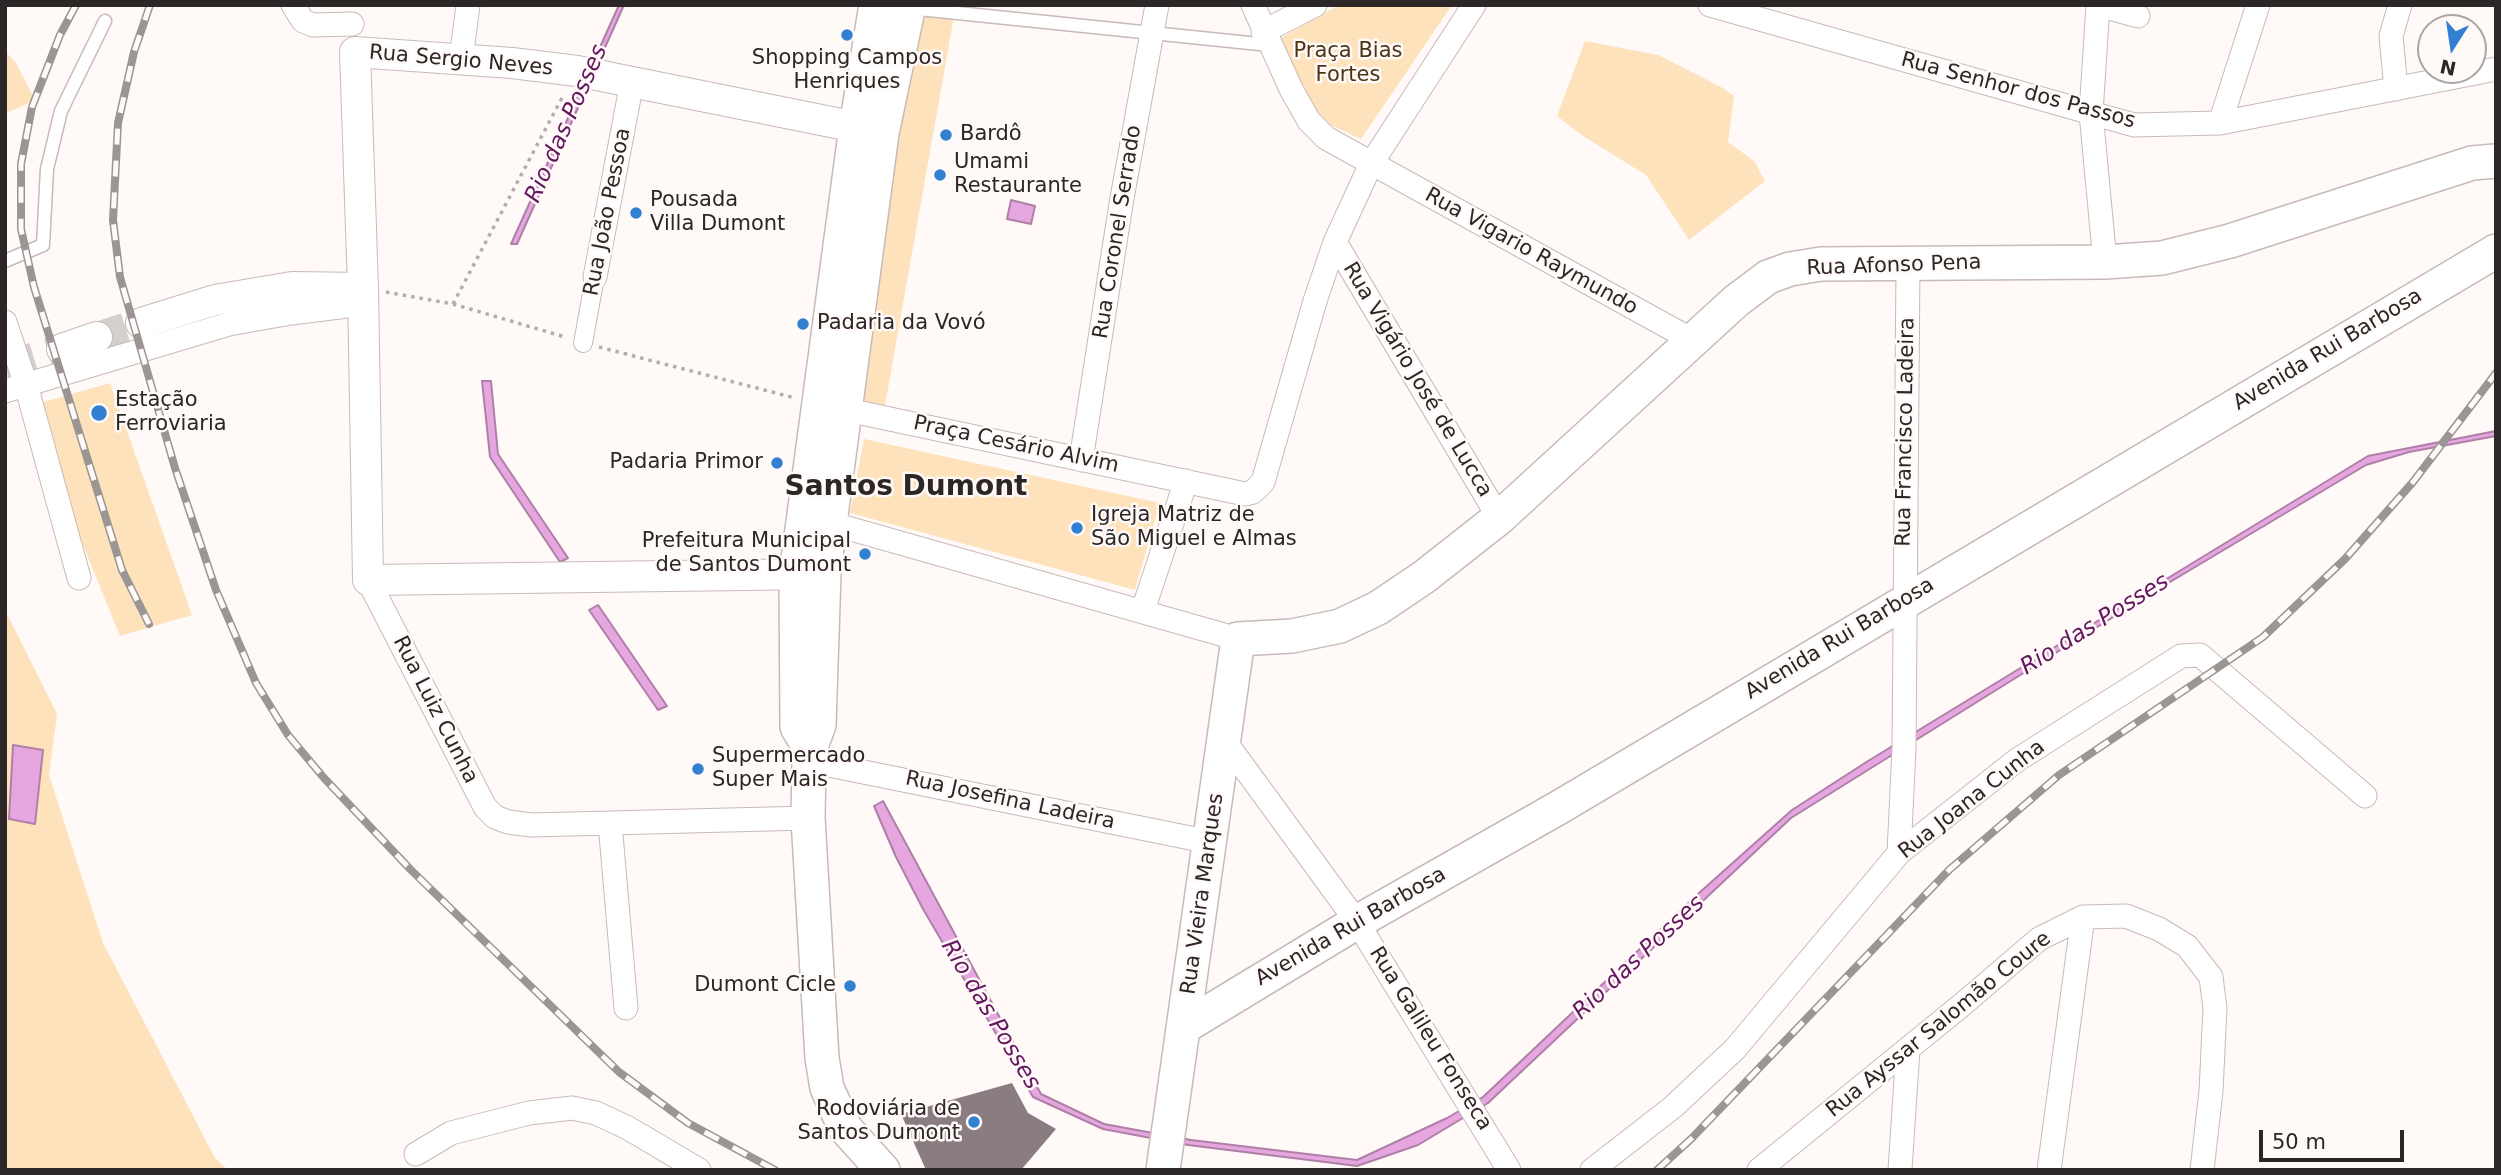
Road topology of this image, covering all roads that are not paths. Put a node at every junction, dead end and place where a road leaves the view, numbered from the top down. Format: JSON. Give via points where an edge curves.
{"nodes":[{"id":1,"x":293,"y":5,"type":"edge"},
{"id":2,"x":468,"y":5,"type":"edge"},
{"id":3,"x":876,"y":5,"type":"edge"},
{"id":4,"x":1157,"y":5,"type":"edge"},
{"id":5,"x":1252,"y":5,"type":"edge"},
{"id":6,"x":1315,"y":5,"type":"edge"},
{"id":7,"x":1474,"y":5,"type":"edge"},
{"id":8,"x":1710,"y":5,"type":"edge"},
{"id":9,"x":2098,"y":5,"type":"edge"},
{"id":10,"x":2258,"y":5,"type":"edge"},
{"id":11,"x":2400,"y":5,"type":"edge"},
{"id":12,"x":909,"y":7,"type":"edge"},
{"id":13,"x":2138,"y":16,"type":"dead end"},
{"id":14,"x":105,"y":21,"type":"dead end"},
{"id":15,"x":353,"y":27,"type":"edge"},
{"id":16,"x":1151,"y":33,"type":"junction"},
{"id":17,"x":1266,"y":39,"type":"junction"},
{"id":18,"x":461,"y":59,"type":"junction"},
{"id":19,"x":2496,"y":69,"type":"edge"},
{"id":20,"x":600,"y":75,"type":"junction"},
{"id":21,"x":2396,"y":89,"type":"junction"},
{"id":22,"x":2091,"y":113,"type":"junction"},
{"id":23,"x":2220,"y":123,"type":"junction"},
{"id":24,"x":856,"y":127,"type":"junction"},
{"id":25,"x":2496,"y":161,"type":"edge"},
{"id":26,"x":1371,"y":164,"type":"junction"},
{"id":27,"x":868,"y":240,"type":"junction"},
{"id":28,"x":1335,"y":242,"type":"junction"},
{"id":29,"x":2496,"y":251,"type":"edge"},
{"id":30,"x":5,"y":261,"type":"edge"},
{"id":31,"x":2105,"y":262,"type":"junction"},
{"id":32,"x":1908,"y":264,"type":"junction"},
{"id":33,"x":596,"y":277,"type":"joint"},
{"id":34,"x":363,"y":296,"type":"junction"},
{"id":35,"x":5,"y":322,"type":"edge"},
{"id":36,"x":97,"y":337,"type":"tunnel mouth"},
{"id":37,"x":141,"y":337,"type":"joint"},
{"id":38,"x":1692,"y":340,"type":"junction"},
{"id":39,"x":583,"y":343,"type":"dead end"},
{"id":40,"x":62,"y":349,"type":"tunnel mouth"},
{"id":41,"x":16,"y":388,"type":"edge"},
{"id":42,"x":831,"y":406,"type":"junction"},
{"id":43,"x":1082,"y":460,"type":"junction"},
{"id":44,"x":1186,"y":481,"type":"junction"},
{"id":45,"x":1499,"y":518,"type":"junction"},
{"id":46,"x":830,"y":523,"type":"junction"},
{"id":47,"x":810,"y":574,"type":"junction"},
{"id":48,"x":79,"y":578,"type":"dead end"},
{"id":49,"x":368,"y":580,"type":"junction"},
{"id":50,"x":1904,"y":601,"type":"junction"},
{"id":51,"x":1143,"y":610,"type":"junction"},
{"id":52,"x":1238,"y":639,"type":"junction"},
{"id":53,"x":1224,"y":740,"type":"junction"},
{"id":54,"x":810,"y":755,"type":"junction"},
{"id":55,"x":2365,"y":796,"type":"dead end"},
{"id":56,"x":808,"y":818,"type":"junction"},
{"id":57,"x":610,"y":823,"type":"junction"},
{"id":58,"x":1210,"y":842,"type":"junction"},
{"id":59,"x":1899,"y":853,"type":"junction"},
{"id":60,"x":2083,"y":917,"type":"junction"},
{"id":61,"x":1357,"y":922,"type":"junction"},
{"id":62,"x":626,"y":1008,"type":"dead end"},
{"id":63,"x":1184,"y":1027,"type":"junction"},
{"id":64,"x":1908,"y":1049,"type":"junction"},
{"id":65,"x":1166,"y":1149,"type":"edge"},
{"id":66,"x":415,"y":1154,"type":"dead end"},
{"id":67,"x":699,"y":1170,"type":"edge"},
{"id":68,"x":883,"y":1170,"type":"edge"},
{"id":69,"x":1510,"y":1170,"type":"edge"},
{"id":70,"x":1592,"y":1170,"type":"edge"},
{"id":71,"x":1759,"y":1170,"type":"edge"},
{"id":72,"x":1900,"y":1170,"type":"edge"},
{"id":73,"x":2049,"y":1170,"type":"edge"},
{"id":74,"x":2202,"y":1170,"type":"edge"}],
"edges":[{"from":1,"to":15,"type":"street","via":[[303,21],[313,26]]},
{"from":2,"to":18,"type":"street"},
{"from":3,"to":24,"type":"main road"},
{"from":4,"to":16,"type":"street","name":"Rua Coronel Serrado"},
{"from":5,"to":17,"type":"street"},
{"from":6,"to":17,"type":"street"},
{"from":7,"to":26,"type":"street"},
{"from":8,"to":22,"type":"street","name":"Rua Senhor dos Passos"},
{"from":9,"to":13,"type":"street"},
{"from":9,"to":22,"type":"street"},
{"from":10,"to":23,"type":"street"},
{"from":11,"to":21,"type":"street","via":[[2391,36]]},
{"from":12,"to":16,"type":"lane"},
{"from":12,"to":27,"type":"main road","via":[[882,133]]},
{"from":14,"to":30,"type":"lane","via":[[61,111],[47,169],[43,245]]},
{"from":15,"to":18,"type":"street","name":"Rua Sergio Neves"},
{"from":15,"to":34,"type":"street","name":"Rua Luiz Cunha"},
{"from":16,"to":17,"type":"lane"},
{"from":16,"to":43,"type":"street","name":"Rua Coronel Serrado"},
{"from":17,"to":26,"type":"street","via":[[1309,121],[1326,138]]},
{"from":18,"to":20,"type":"street","name":"Rua Sergio Neves"},
{"from":19,"to":21,"type":"street","name":"Rua Senhor dos Passos"},
{"from":20,"to":24,"type":"street","name":"Rua Sergio Neves"},
{"from":20,"to":33,"type":"street","name":"Rua João Pessoa"},
{"from":21,"to":23,"type":"street","name":"Rua Senhor dos Passos"},
{"from":22,"to":23,"type":"street","name":"Rua Senhor dos Passos","via":[[2134,125]]},
{"from":22,"to":31,"type":"street"},
{"from":24,"to":27,"type":"main road","via":[[868,154]]},
{"from":24,"to":42,"type":"main road"},
{"from":25,"to":31,"type":"main road","name":"Rua Afonso Pena","via":[[2472,163],[2230,241],[2162,258]]},
{"from":26,"to":28,"type":"street"},
{"from":26,"to":38,"type":"street","name":"Rua Vigario Raymundo"},
{"from":27,"to":42,"type":"main road"},
{"from":28,"to":44,"type":"street","name":"Praça Cesário Alvim","via":[[1263,482],[1245,494]]},
{"from":28,"to":45,"type":"street","name":"Rua Vigário José de Lucca"},
{"from":29,"to":50,"type":"main road","name":"Avenida Rui Barbosa"},
{"from":31,"to":32,"type":"main road","name":"Rua Afonso Pena"},
{"from":32,"to":38,"type":"main road","name":"Rua Afonso Pena","via":[[1821,264],[1768,277]]},
{"from":32,"to":50,"type":"street","name":"Rua Francisco Ladeira"},
{"from":33,"to":39,"type":"street","name":"Rua João Pessoa"},
{"from":34,"to":37,"type":"street","via":[[292,287],[215,300]]},
{"from":34,"to":49,"type":"street","name":"Rua Luiz Cunha"},
{"from":35,"to":41,"type":"street"},
{"from":36,"to":40,"type":"street"},
{"from":37,"to":41,"type":"street"},
{"from":38,"to":45,"type":"main road","name":"Rua Afonso Pena"},
{"from":41,"to":48,"type":"street"},
{"from":42,"to":43,"type":"street","name":"Praça Cesário Alvim"},
{"from":42,"to":46,"type":"main road"},
{"from":42,"to":47,"type":"main road"},
{"from":43,"to":44,"type":"street","name":"Praça Cesário Alvim"},
{"from":44,"to":51,"type":"street"},
{"from":45,"to":52,"type":"main road","name":"Rua Afonso Pena","via":[[1424,577],[1378,608],[1340,626],[1292,636]]},
{"from":46,"to":47,"type":"main road"},
{"from":46,"to":51,"type":"street"},
{"from":47,"to":49,"type":"street"},
{"from":47,"to":54,"type":"main road","via":[[797,727]]},
{"from":49,"to":57,"type":"street","name":"Rua Luiz Cunha","via":[[485,807],[495,817],[531,825]]},
{"from":50,"to":59,"type":"street","name":"Rua Francisco Ladeira"},
{"from":50,"to":61,"type":"main road","name":"Avenida Rui Barbosa"},
{"from":51,"to":52,"type":"street"},
{"from":52,"to":53,"type":"main road","name":"Rua Vieira Marques"},
{"from":53,"to":58,"type":"main road","name":"Rua Vieira Marques"},
{"from":53,"to":61,"type":"street","name":"Rua Galileu Fonseca"},
{"from":54,"to":56,"type":"main road"},
{"from":54,"to":58,"type":"street","name":"Rua Josefina Ladeira"},
{"from":55,"to":59,"type":"street","name":"Rua Joana Cunha","via":[[2218,668],[2191,654],[2170,662],[2017,760]]},
{"from":56,"to":57,"type":"street","name":"Rua Luiz Cunha"},
{"from":56,"to":68,"type":"main road","via":[[827,1088],[845,1128]]},
{"from":57,"to":62,"type":"street"},
{"from":58,"to":63,"type":"main road","name":"Rua Vieira Marques"},
{"from":59,"to":70,"type":"street","name":"Rua Joana Cunha","via":[[1735,1049],[1673,1107]]},
{"from":60,"to":64,"type":"street","name":"Rua Ayssar Salomão Coure","via":[[2039,939]]},
{"from":60,"to":73,"type":"street"},
{"from":60,"to":74,"type":"street","name":"Rua Ayssar Salomão Coure","via":[[2126,916],[2159,929],[2188,946],[2211,977],[2216,1008]]},
{"from":61,"to":63,"type":"main road","name":"Avenida Rui Barbosa"},
{"from":61,"to":69,"type":"street","name":"Rua Galileu Fonseca"},
{"from":63,"to":65,"type":"main road","name":"Rua Vieira Marques"},
{"from":64,"to":71,"type":"street","name":"Rua Ayssar Salomão Coure"},
{"from":64,"to":72,"type":"street"},
{"from":66,"to":67,"type":"street","via":[[451,1132],[572,1108],[628,1128]]}]}
